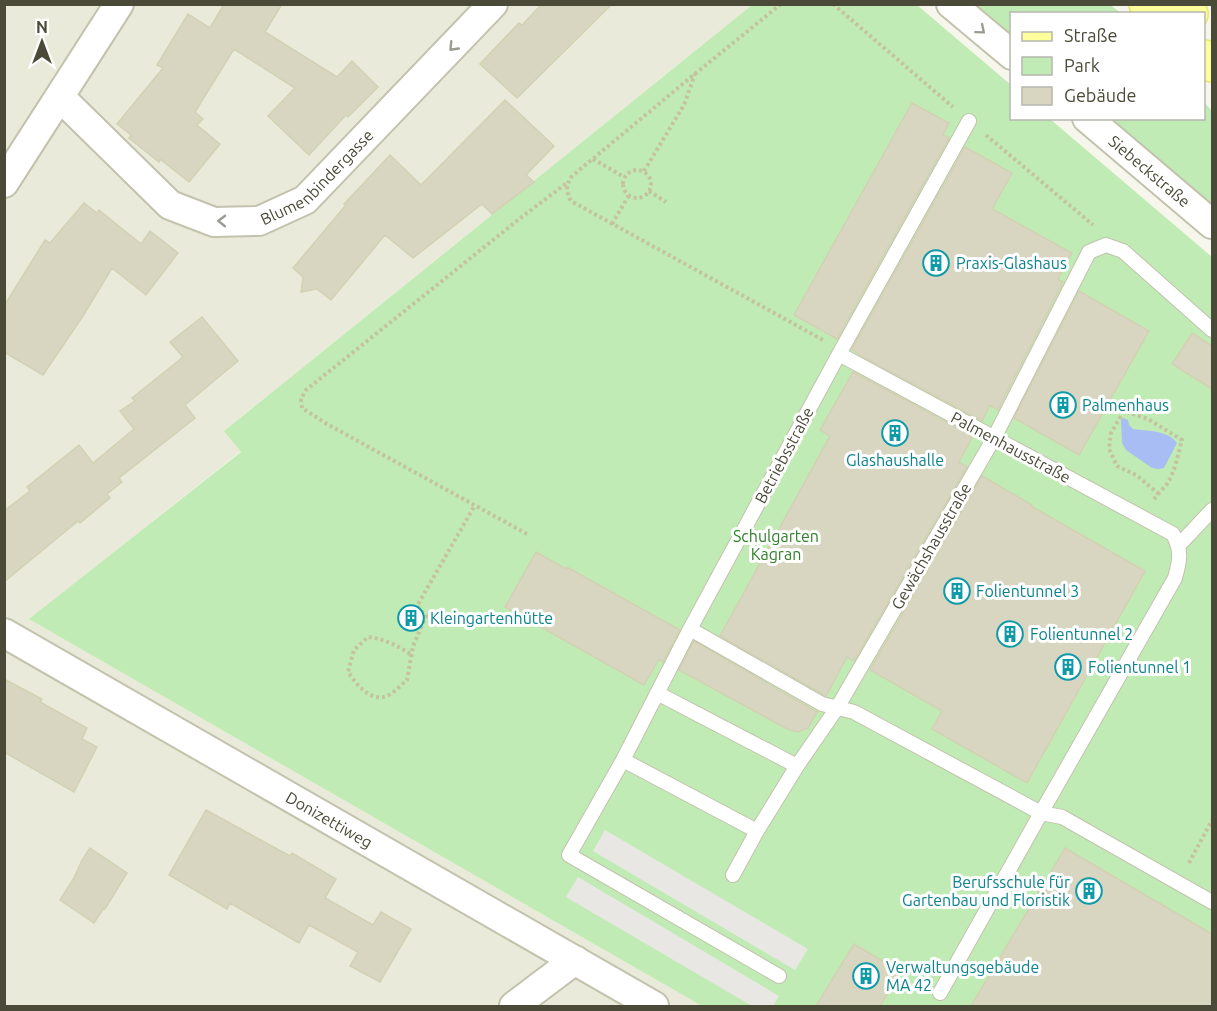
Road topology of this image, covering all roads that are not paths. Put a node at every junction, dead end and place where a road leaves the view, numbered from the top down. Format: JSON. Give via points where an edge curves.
{"nodes":[{"id":1,"x":119,"y":4,"type":"edge"},
{"id":2,"x":493,"y":4,"type":"edge"},
{"id":3,"x":951,"y":4,"type":"edge"},
{"id":4,"x":1010,"y":54,"type":"edge"},
{"id":5,"x":60,"y":97,"type":"junction"},
{"id":6,"x":1089,"y":120,"type":"edge"},
{"id":7,"x":969,"y":121,"type":"dead end"},
{"id":8,"x":4,"y":183,"type":"edge"},
{"id":9,"x":1212,"y":224,"type":"edge"},
{"id":10,"x":1212,"y":330,"type":"edge"},
{"id":11,"x":840,"y":352,"type":"junction"},
{"id":12,"x":994,"y":438,"type":"junction"},
{"id":13,"x":1212,"y":510,"type":"edge"},
{"id":14,"x":1179,"y":544,"type":"junction"},
{"id":15,"x":690,"y":629,"type":"junction"},
{"id":16,"x":4,"y":633,"type":"edge"},
{"id":17,"x":657,"y":693,"type":"junction"},
{"id":18,"x":837,"y":708,"type":"junction"},
{"id":19,"x":623,"y":760,"type":"junction"},
{"id":20,"x":797,"y":766,"type":"junction"},
{"id":21,"x":1041,"y":813,"type":"junction"},
{"id":22,"x":757,"y":831,"type":"junction"},
{"id":23,"x":733,"y":875,"type":"dead end"},
{"id":24,"x":1212,"y":902,"type":"edge"},
{"id":25,"x":575,"y":960,"type":"junction"},
{"id":26,"x":779,"y":976,"type":"dead end"},
{"id":27,"x":940,"y":993,"type":"dead end"},
{"id":28,"x":514,"y":1006,"type":"edge"},
{"id":29,"x":654,"y":1006,"type":"edge"}],
"edges":[{"from":1,"to":5,"type":"street"},
{"from":2,"to":5,"type":"street","name":"Blumenbindergasse","one_way":true,"via":[[305,200],[259,220],[214,222],[170,205]]},
{"from":3,"to":4,"type":"street","one_way":true},
{"from":5,"to":8,"type":"street"},
{"from":6,"to":9,"type":"street","name":"Siebeckstraße"},
{"from":7,"to":11,"type":"lane","name":"Betriebsstraße"},
{"from":10,"to":12,"type":"lane","name":"Gewächshausstraße","via":[[1123,251],[1106,245],[1089,252]]},
{"from":11,"to":12,"type":"lane","name":"Palmenhausstraße"},
{"from":11,"to":15,"type":"lane","name":"Betriebsstraße"},
{"from":12,"to":14,"type":"lane","name":"Palmenhausstraße","via":[[1173,534]]},
{"from":12,"to":18,"type":"lane","name":"Gewächshausstraße"},
{"from":13,"to":14,"type":"lane"},
{"from":14,"to":21,"type":"lane","via":[[1175,578]]},
{"from":15,"to":17,"type":"lane","name":"Betriebsstraße"},
{"from":15,"to":18,"type":"lane","via":[[822,704]]},
{"from":16,"to":25,"type":"street","name":"Donizettiweg"},
{"from":17,"to":19,"type":"lane","name":"Betriebsstraße"},
{"from":17,"to":20,"type":"lane"},
{"from":18,"to":20,"type":"lane","name":"Gewächshausstraße"},
{"from":18,"to":21,"type":"lane","via":[[854,712]]},
{"from":19,"to":22,"type":"lane"},
{"from":19,"to":26,"type":"lane","name":"Betriebsstraße","via":[[569,855]]},
{"from":20,"to":22,"type":"lane","name":"Gewächshausstraße"},
{"from":21,"to":24,"type":"lane","via":[[1062,817]]},
{"from":21,"to":27,"type":"lane"},
{"from":22,"to":23,"type":"lane","name":"Gewächshausstraße"},
{"from":25,"to":28,"type":"street"},
{"from":25,"to":29,"type":"street","name":"Donizettiweg"}]}
